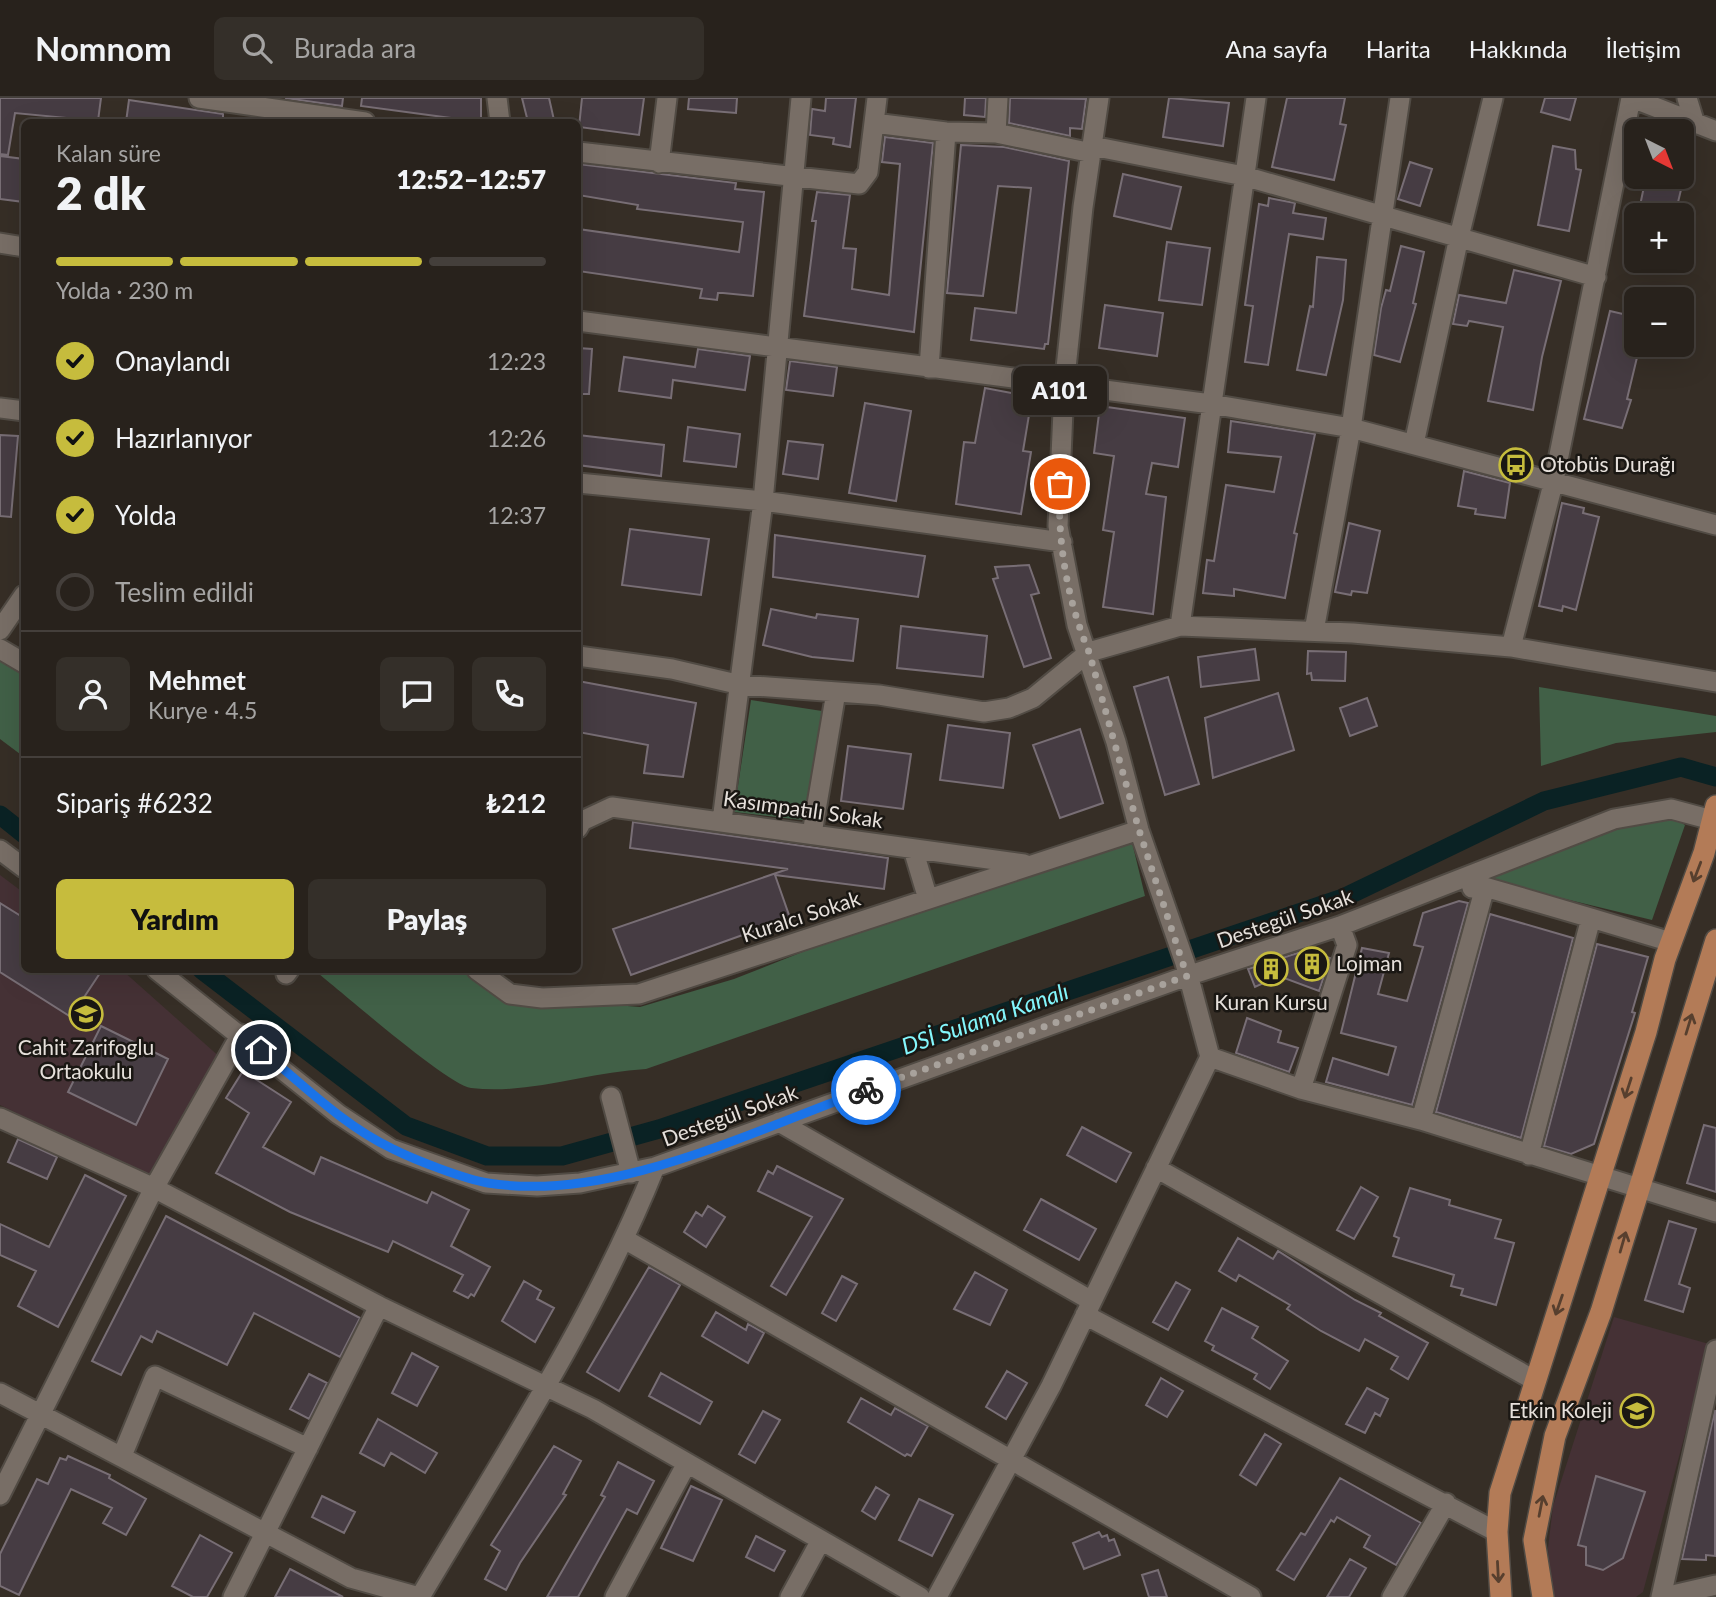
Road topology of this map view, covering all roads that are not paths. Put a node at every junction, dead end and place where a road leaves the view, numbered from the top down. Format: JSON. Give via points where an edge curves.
{"nodes":[{"id":1,"x":199,"y":98,"type":"edge"},
{"id":2,"x":497,"y":98,"type":"edge"},
{"id":3,"x":667,"y":98,"type":"edge"},
{"id":4,"x":800,"y":98,"type":"edge"},
{"id":5,"x":877,"y":98,"type":"edge"},
{"id":6,"x":998,"y":98,"type":"edge"},
{"id":7,"x":1099,"y":98,"type":"edge"},
{"id":8,"x":1256,"y":98,"type":"edge"},
{"id":9,"x":1400,"y":98,"type":"edge"},
{"id":10,"x":1493,"y":98,"type":"edge"},
{"id":11,"x":1632,"y":98,"type":"edge"},
{"id":12,"x":1687,"y":98,"type":"edge"},
{"id":13,"x":344,"y":119,"type":"edge"},
{"id":14,"x":500,"y":119,"type":"edge"},
{"id":15,"x":874,"y":123,"type":"junction"},
{"id":16,"x":1695,"y":124,"type":"junction"},
{"id":17,"x":1716,"y":131,"type":"edge"},
{"id":18,"x":946,"y":132,"type":"junction"},
{"id":19,"x":996,"y":133,"type":"junction"},
{"id":20,"x":1092,"y":150,"type":"junction"},
{"id":21,"x":581,"y":152,"type":"edge"},
{"id":22,"x":659,"y":163,"type":"junction"},
{"id":23,"x":1244,"y":176,"type":"junction"},
{"id":24,"x":792,"y":178,"type":"junction"},
{"id":25,"x":1384,"y":216,"type":"junction"},
{"id":26,"x":1459,"y":237,"type":"junction"},
{"id":27,"x":0,"y":243,"type":"edge"},
{"id":28,"x":21,"y":246,"type":"edge"},
{"id":29,"x":1596,"y":276,"type":"junction"},
{"id":30,"x":581,"y":321,"type":"edge"},
{"id":31,"x":778,"y":347,"type":"junction"},
{"id":32,"x":929,"y":368,"type":"junction"},
{"id":33,"x":1064,"y":387,"type":"junction"},
{"id":34,"x":1212,"y":404,"type":"junction"},
{"id":35,"x":0,"y":408,"type":"edge"},
{"id":36,"x":21,"y":411,"type":"edge"},
{"id":37,"x":1351,"y":428,"type":"junction"},
{"id":38,"x":1414,"y":444,"type":"junction"},
{"id":39,"x":1554,"y":480,"type":"junction"},
{"id":40,"x":581,"y":483,"type":"edge"},
{"id":41,"x":762,"y":501,"type":"junction"},
{"id":42,"x":1716,"y":525,"type":"edge"},
{"id":43,"x":1062,"y":542,"type":"junction"},
{"id":44,"x":21,"y":599,"type":"edge"},
{"id":45,"x":1180,"y":626,"type":"junction"},
{"id":46,"x":0,"y":630,"type":"edge"},
{"id":47,"x":1314,"y":631,"type":"junction"},
{"id":48,"x":1511,"y":647,"type":"junction"},
{"id":49,"x":0,"y":649,"type":"edge"},
{"id":50,"x":1089,"y":652,"type":"junction"},
{"id":51,"x":581,"y":656,"type":"edge"},
{"id":52,"x":21,"y":661,"type":"edge"},
{"id":53,"x":1716,"y":682,"type":"edge"},
{"id":54,"x":741,"y":685,"type":"junction"},
{"id":55,"x":836,"y":692,"type":"junction"},
{"id":56,"x":1714,"y":813,"type":"edge"},
{"id":57,"x":722,"y":821,"type":"junction"},
{"id":58,"x":581,"y":823,"type":"edge"},
{"id":59,"x":1139,"y":830,"type":"junction"},
{"id":60,"x":812,"y":835,"type":"junction"},
{"id":61,"x":914,"y":849,"type":"junction"},
{"id":62,"x":0,"y":850,"type":"edge"},
{"id":63,"x":1028,"y":865,"type":"junction"},
{"id":64,"x":21,"y":866,"type":"edge"},
{"id":65,"x":1485,"y":887,"type":"junction"},
{"id":66,"x":1430,"y":891,"type":"junction"},
{"id":67,"x":928,"y":899,"type":"junction"},
{"id":68,"x":1591,"y":918,"type":"junction"},
{"id":69,"x":1340,"y":926,"type":"junction"},
{"id":70,"x":1671,"y":942,"type":"junction"},
{"id":71,"x":1714,"y":950,"type":"edge"},
{"id":72,"x":1186,"y":969,"type":"junction"},
{"id":73,"x":161,"y":973,"type":"edge"},
{"id":74,"x":483,"y":973,"type":"edge"},
{"id":75,"x":241,"y":1034,"type":"junction"},
{"id":76,"x":1210,"y":1057,"type":"junction"},
{"id":77,"x":1301,"y":1089,"type":"junction"},
{"id":78,"x":611,"y":1097,"type":"dead end"},
{"id":79,"x":0,"y":1118,"type":"edge"},
{"id":80,"x":1421,"y":1121,"type":"junction"},
{"id":81,"x":779,"y":1122,"type":"junction"},
{"id":82,"x":1529,"y":1155,"type":"junction"},
{"id":83,"x":655,"y":1167,"type":"junction"},
{"id":84,"x":1156,"y":1168,"type":"junction"},
{"id":85,"x":631,"y":1172,"type":"junction"},
{"id":86,"x":1599,"y":1176,"type":"junction"},
{"id":87,"x":154,"y":1188,"type":"junction"},
{"id":88,"x":1638,"y":1188,"type":"junction"},
{"id":89,"x":1716,"y":1212,"type":"edge"},
{"id":90,"x":626,"y":1240,"type":"junction"},
{"id":91,"x":379,"y":1306,"type":"junction"},
{"id":92,"x":1088,"y":1308,"type":"junction"},
{"id":93,"x":1716,"y":1350,"type":"edge"},
{"id":94,"x":1534,"y":1380,"type":"junction"},
{"id":95,"x":545,"y":1386,"type":"junction"},
{"id":96,"x":0,"y":1393,"type":"edge"},
{"id":97,"x":40,"y":1414,"type":"junction"},
{"id":98,"x":307,"y":1448,"type":"junction"},
{"id":99,"x":122,"y":1456,"type":"junction"},
{"id":100,"x":1012,"y":1458,"type":"junction"},
{"id":101,"x":687,"y":1464,"type":"junction"},
{"id":102,"x":0,"y":1495,"type":"edge"},
{"id":103,"x":1446,"y":1503,"type":"junction"},
{"id":104,"x":266,"y":1532,"type":"junction"},
{"id":105,"x":1497,"y":1532,"type":"junction"},
{"id":106,"x":821,"y":1540,"type":"junction"},
{"id":107,"x":1716,"y":1586,"type":"edge"},
{"id":108,"x":1242,"y":1595,"type":"edge"},
{"id":109,"x":233,"y":1597,"type":"edge"},
{"id":110,"x":419,"y":1597,"type":"edge"},
{"id":111,"x":615,"y":1597,"type":"edge"},
{"id":112,"x":790,"y":1597,"type":"edge"},
{"id":113,"x":920,"y":1597,"type":"edge"},
{"id":114,"x":937,"y":1597,"type":"edge"},
{"id":115,"x":1392,"y":1597,"type":"edge"},
{"id":116,"x":1501,"y":1597,"type":"edge"},
{"id":117,"x":1543,"y":1597,"type":"edge"},
{"id":118,"x":1663,"y":1597,"type":"edge"}],
"edges":[{"from":1,"to":13,"type":"street"},
{"from":2,"to":14,"type":"street"},
{"from":3,"to":22,"type":"street"},
{"from":4,"to":24,"type":"street"},
{"from":5,"to":15,"type":"street"},
{"from":6,"to":19,"type":"street"},
{"from":7,"to":20,"type":"street"},
{"from":8,"to":23,"type":"street"},
{"from":9,"to":25,"type":"street"},
{"from":10,"to":26,"type":"street"},
{"from":11,"to":16,"type":"street"},
{"from":11,"to":29,"type":"street"},
{"from":12,"to":16,"type":"street"},
{"from":15,"to":18,"type":"street"},
{"from":15,"to":24,"type":"street","via":[[868,172],[859,184]]},
{"from":16,"to":17,"type":"street"},
{"from":18,"to":19,"type":"street"},
{"from":18,"to":32,"type":"street"},
{"from":19,"to":20,"type":"street"},
{"from":20,"to":23,"type":"street"},
{"from":20,"to":33,"type":"street"},
{"from":21,"to":22,"type":"street"},
{"from":22,"to":24,"type":"street"},
{"from":23,"to":25,"type":"street"},
{"from":23,"to":34,"type":"street"},
{"from":24,"to":31,"type":"street"},
{"from":25,"to":26,"type":"street"},
{"from":25,"to":37,"type":"street"},
{"from":26,"to":29,"type":"street"},
{"from":26,"to":38,"type":"street"},
{"from":27,"to":28,"type":"street"},
{"from":29,"to":39,"type":"street"},
{"from":30,"to":31,"type":"street"},
{"from":31,"to":32,"type":"street"},
{"from":31,"to":41,"type":"street"},
{"from":32,"to":33,"type":"street"},
{"from":33,"to":34,"type":"street"},
{"from":33,"to":43,"type":"street","via":[[1058,526]]},
{"from":34,"to":37,"type":"street"},
{"from":34,"to":45,"type":"street"},
{"from":35,"to":36,"type":"street"},
{"from":37,"to":38,"type":"street"},
{"from":37,"to":47,"type":"street"},
{"from":38,"to":39,"type":"street"},
{"from":39,"to":42,"type":"street"},
{"from":39,"to":48,"type":"street"},
{"from":40,"to":41,"type":"street"},
{"from":41,"to":43,"type":"street"},
{"from":41,"to":54,"type":"street"},
{"from":43,"to":50,"type":"street","via":[[1077,625]]},
{"from":44,"to":46,"type":"street"},
{"from":45,"to":47,"type":"street"},
{"from":45,"to":50,"type":"street"},
{"from":47,"to":48,"type":"street"},
{"from":48,"to":53,"type":"street"},
{"from":49,"to":52,"type":"street"},
{"from":50,"to":55,"type":"street","via":[[1033,698],[984,712]]},
{"from":50,"to":59,"type":"street"},
{"from":51,"to":54,"type":"street","via":[[673,669]]},
{"from":54,"to":55,"type":"street"},
{"from":54,"to":57,"type":"street"},
{"from":55,"to":60,"type":"street"},
{"from":56,"to":66,"type":"street","name":"Destegül Sokak","via":[[1671,809],[1614,819]]},
{"from":56,"to":70,"type":"main road","one_way":true},
{"from":57,"to":58,"type":"street","name":"Kasımpatılı Sokak","via":[[611,807]]},
{"from":57,"to":60,"type":"street","name":"Kasımpatılı Sokak"},
{"from":59,"to":63,"type":"street","name":"Kuralcı Sokak"},
{"from":59,"to":72,"type":"street"},
{"from":60,"to":61,"type":"street","name":"Kasımpatılı Sokak"},
{"from":61,"to":63,"type":"street","name":"Kasımpatılı Sokak"},
{"from":61,"to":67,"type":"street"},
{"from":62,"to":64,"type":"street"},
{"from":63,"to":67,"type":"street","name":"Kuralcı Sokak"},
{"from":65,"to":66,"type":"street"},
{"from":65,"to":68,"type":"street"},
{"from":65,"to":80,"type":"street"},
{"from":66,"to":69,"type":"street","name":"Destegül Sokak"},
{"from":67,"to":74,"type":"street","name":"Kuralcı Sokak","via":[[639,994],[542,998],[510,994]]},
{"from":68,"to":70,"type":"street"},
{"from":68,"to":82,"type":"street"},
{"from":69,"to":72,"type":"street","name":"Destegül Sokak"},
{"from":69,"to":77,"type":"street","via":[[1347,945]]},
{"from":70,"to":86,"type":"main road","one_way":true},
{"from":88,"to":71,"type":"main road","one_way":true},
{"from":72,"to":76,"type":"street"},
{"from":72,"to":81,"type":"street","name":"Destegül Sokak"},
{"from":73,"to":75,"type":"street","name":"Destegül Sokak"},
{"from":75,"to":85,"type":"street","name":"Destegül Sokak","via":[[338,1114],[391,1149],[474,1179],[537,1186],[580,1184]]},
{"from":75,"to":87,"type":"street"},
{"from":76,"to":77,"type":"street"},
{"from":76,"to":84,"type":"street"},
{"from":77,"to":80,"type":"street"},
{"from":78,"to":85,"type":"street"},
{"from":79,"to":87,"type":"street"},
{"from":80,"to":82,"type":"street"},
{"from":81,"to":83,"type":"street","name":"Destegül Sokak"},
{"from":81,"to":92,"type":"street"},
{"from":82,"to":86,"type":"street"},
{"from":83,"to":85,"type":"street","name":"Destegül Sokak"},
{"from":83,"to":90,"type":"street"},
{"from":84,"to":92,"type":"street"},
{"from":84,"to":94,"type":"street"},
{"from":86,"to":88,"type":"street"},
{"from":86,"to":94,"type":"main road","one_way":true},
{"from":87,"to":91,"type":"street"},
{"from":87,"to":97,"type":"street"},
{"from":88,"to":89,"type":"street"},
{"from":117,"to":88,"type":"main road","one_way":true,"via":[[1534,1540],[1555,1436],[1601,1312]]},
{"from":90,"to":95,"type":"street"},
{"from":90,"to":100,"type":"street"},
{"from":91,"to":95,"type":"street"},
{"from":91,"to":98,"type":"street"},
{"from":92,"to":100,"type":"street"},
{"from":92,"to":103,"type":"street"},
{"from":93,"to":118,"type":"street"},
{"from":94,"to":105,"type":"main road","via":[[1500,1493]]},
{"from":95,"to":101,"type":"street"},
{"from":95,"to":110,"type":"street"},
{"from":96,"to":97,"type":"street"},
{"from":97,"to":99,"type":"street"},
{"from":97,"to":102,"type":"street"},
{"from":98,"to":99,"type":"street","via":[[155,1376]]},
{"from":98,"to":104,"type":"street"},
{"from":99,"to":104,"type":"street"},
{"from":100,"to":108,"type":"street"},
{"from":100,"to":114,"type":"street"},
{"from":101,"to":106,"type":"street"},
{"from":101,"to":111,"type":"street"},
{"from":103,"to":105,"type":"street"},
{"from":103,"to":115,"type":"street"},
{"from":104,"to":109,"type":"street"},
{"from":104,"to":110,"type":"street","via":[[351,1578]]},
{"from":105,"to":116,"type":"main road","one_way":true},
{"from":106,"to":112,"type":"street"},
{"from":106,"to":113,"type":"street"},
{"from":107,"to":118,"type":"street"}]}
